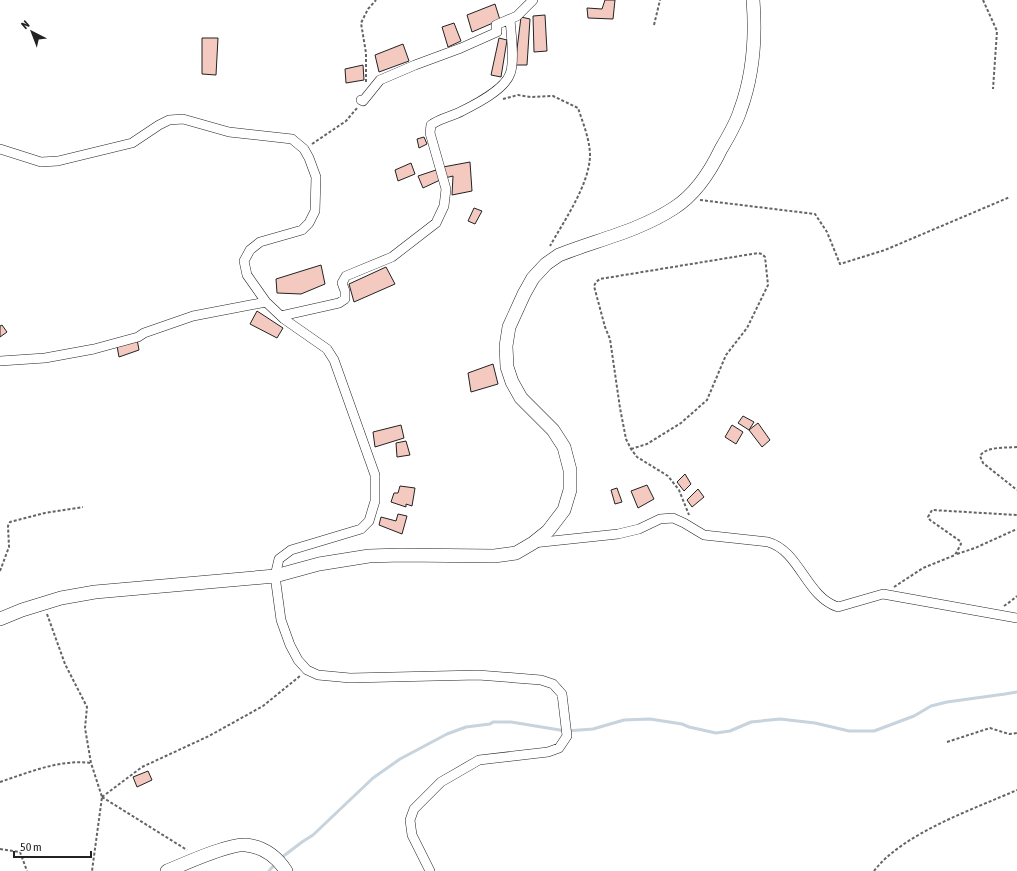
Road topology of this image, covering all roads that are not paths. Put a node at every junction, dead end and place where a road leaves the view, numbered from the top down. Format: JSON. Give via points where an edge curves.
{"nodes":[{"id":1,"x":533,"y":0,"type":"edge"},
{"id":2,"x":753,"y":0,"type":"edge"},
{"id":3,"x":510,"y":19,"type":"junction"},
{"id":4,"x":361,"y":100,"type":"road end"},
{"id":5,"x":0,"y":149,"type":"edge"},
{"id":6,"x":266,"y":302,"type":"junction"},
{"id":7,"x":281,"y":316,"type":"junction"},
{"id":8,"x":0,"y":361,"type":"edge"},
{"id":9,"x":533,"y":543,"type":"junction"},
{"id":10,"x":275,"y":576,"type":"junction"},
{"id":11,"x":1017,"y":618,"type":"edge"},
{"id":12,"x":0,"y":619,"type":"edge"},
{"id":13,"x":279,"y":863,"type":"edge"},
{"id":14,"x":167,"y":871,"type":"edge"},
{"id":15,"x":430,"y":871,"type":"edge"}],
"edges":[{"from":1,"to":3,"type":"street","via":[[517,16]]},
{"from":2,"to":9,"type":"street","via":[[752,54],[749,79],[740,112],[712,168],[699,186],[675,207],[650,222],[559,255],[546,264],[533,278],[512,320],[506,346],[507,367],[512,382],[521,398],[552,430],[564,447],[570,470],[570,490],[564,510],[548,531]]},
{"from":3,"to":4,"type":"street","via":[[496,26],[497,32],[380,80]]},
{"from":3,"to":7,"type":"street","via":[[510,74],[502,87],[460,112],[439,119],[431,125],[430,133],[446,189],[444,206],[436,223],[392,257],[346,276],[342,283],[345,299],[339,303]]},
{"from":5,"to":6,"type":"street","via":[[41,162],[58,161],[132,143],[158,125],[169,120],[183,119],[229,132],[292,139],[304,149],[316,177],[315,211],[302,230],[260,242],[250,250],[244,261],[247,275]]},
{"from":6,"to":7,"type":"street"},
{"from":6,"to":8,"type":"street","via":[[193,316],[94,349],[46,358]]},
{"from":7,"to":10,"type":"street","via":[[327,349],[334,360],[375,475],[375,501],[369,521],[361,529],[292,550],[279,559]]},
{"from":9,"to":10,"type":"street","via":[[516,552],[494,556],[402,555],[346,558]]},
{"from":9,"to":11,"type":"street","via":[[618,534],[639,529],[660,519],[673,518],[704,535],[777,544],[788,554],[821,597],[831,605],[838,607],[883,594]]},
{"from":10,"to":12,"type":"street","via":[[95,592],[43,603]]},
{"from":10,"to":15,"type":"street","via":[[281,620],[290,645],[307,670],[318,675],[350,678],[478,675],[541,680],[553,684],[562,694],[567,736],[559,748],[548,752],[479,760],[441,782],[414,809],[410,820],[412,835]]},
{"from":13,"to":14,"type":"street","via":[[265,850],[245,845],[228,848]]}]}
